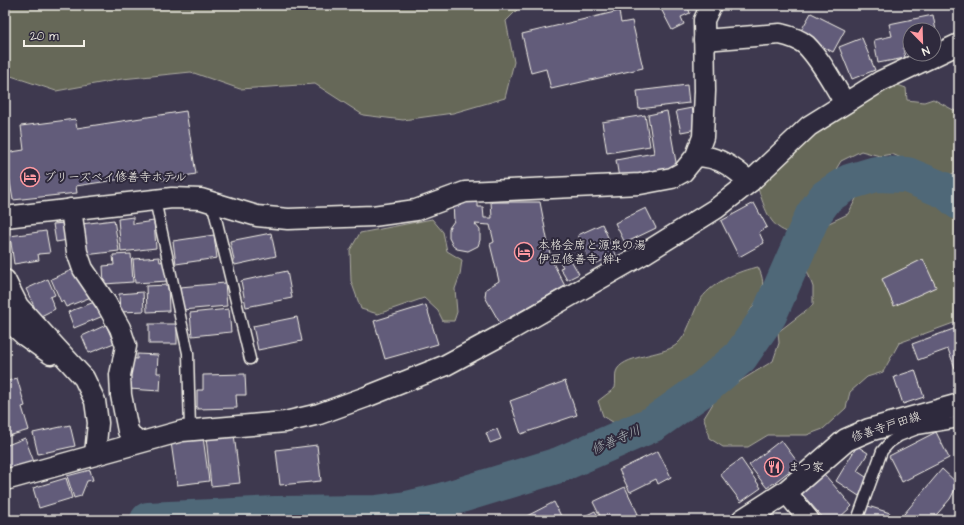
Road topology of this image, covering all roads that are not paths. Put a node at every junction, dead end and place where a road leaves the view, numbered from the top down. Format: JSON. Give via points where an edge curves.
{"nodes":[{"id":1,"x":711,"y":5,"type":"edge"},
{"id":2,"x":704,"y":40,"type":"junction"},
{"id":3,"x":959,"y":44,"type":"edge"},
{"id":4,"x":845,"y":103,"type":"junction"},
{"id":5,"x":696,"y":156,"type":"junction"},
{"id":6,"x":750,"y":182,"type":"junction"},
{"id":7,"x":155,"y":200,"type":"junction"},
{"id":8,"x":212,"y":202,"type":"junction"},
{"id":9,"x":71,"y":209,"type":"junction"},
{"id":10,"x":5,"y":217,"type":"edge"},
{"id":11,"x":5,"y":280,"type":"edge"},
{"id":12,"x":5,"y":318,"type":"edge"},
{"id":13,"x":250,"y":359,"type":"dead end"},
{"id":14,"x":79,"y":373,"type":"junction"},
{"id":15,"x":959,"y":405,"type":"edge"},
{"id":16,"x":959,"y":422,"type":"edge"},
{"id":17,"x":190,"y":430,"type":"junction"},
{"id":18,"x":137,"y":443,"type":"junction"},
{"id":19,"x":95,"y":454,"type":"junction"},
{"id":20,"x":5,"y":480,"type":"edge"},
{"id":21,"x":786,"y":492,"type":"junction"},
{"id":22,"x":743,"y":520,"type":"edge"},
{"id":23,"x":809,"y":520,"type":"edge"},
{"id":24,"x":857,"y":520,"type":"edge"}],
"edges":[{"from":1,"to":2,"type":"street","via":[[704,20]]},
{"from":2,"to":4,"type":"street","via":[[780,34],[792,37],[805,44],[815,56]]},
{"from":2,"to":5,"type":"street","via":[[703,137]]},
{"from":3,"to":4,"type":"street","via":[[881,81]]},
{"from":4,"to":6,"type":"street","via":[[809,126]]},
{"from":5,"to":6,"type":"street","via":[[707,156],[730,165]]},
{"from":5,"to":8,"type":"street","via":[[683,172],[672,178],[640,184],[465,192],[416,210],[373,216],[288,219],[257,216]]},
{"from":6,"to":17,"type":"street","via":[[717,208],[645,253],[444,366],[319,414],[285,422]]},
{"from":7,"to":8,"type":"street","via":[[201,199]]},
{"from":7,"to":9,"type":"street"},
{"from":7,"to":17,"type":"lane","via":[[188,352]]},
{"from":8,"to":13,"type":"lane"},
{"from":9,"to":10,"type":"street"},
{"from":9,"to":18,"type":"street","via":[[77,252],[83,269],[120,328],[126,346],[120,375],[121,395],[128,431]]},
{"from":11,"to":14,"type":"street","via":[[18,306]]},
{"from":12,"to":14,"type":"street","via":[[24,335]]},
{"from":14,"to":19,"type":"street","via":[[95,401],[98,423]]},
{"from":15,"to":21,"type":"main road","name":"修善寺戸田線","via":[[869,430],[846,440]]},
{"from":16,"to":24,"type":"lane","via":[[917,429],[890,442],[882,451]]},
{"from":17,"to":18,"type":"street"},
{"from":18,"to":19,"type":"street"},
{"from":19,"to":20,"type":"street"},
{"from":21,"to":22,"type":"main road","name":"修善寺戸田線"},
{"from":21,"to":23,"type":"street"}]}
